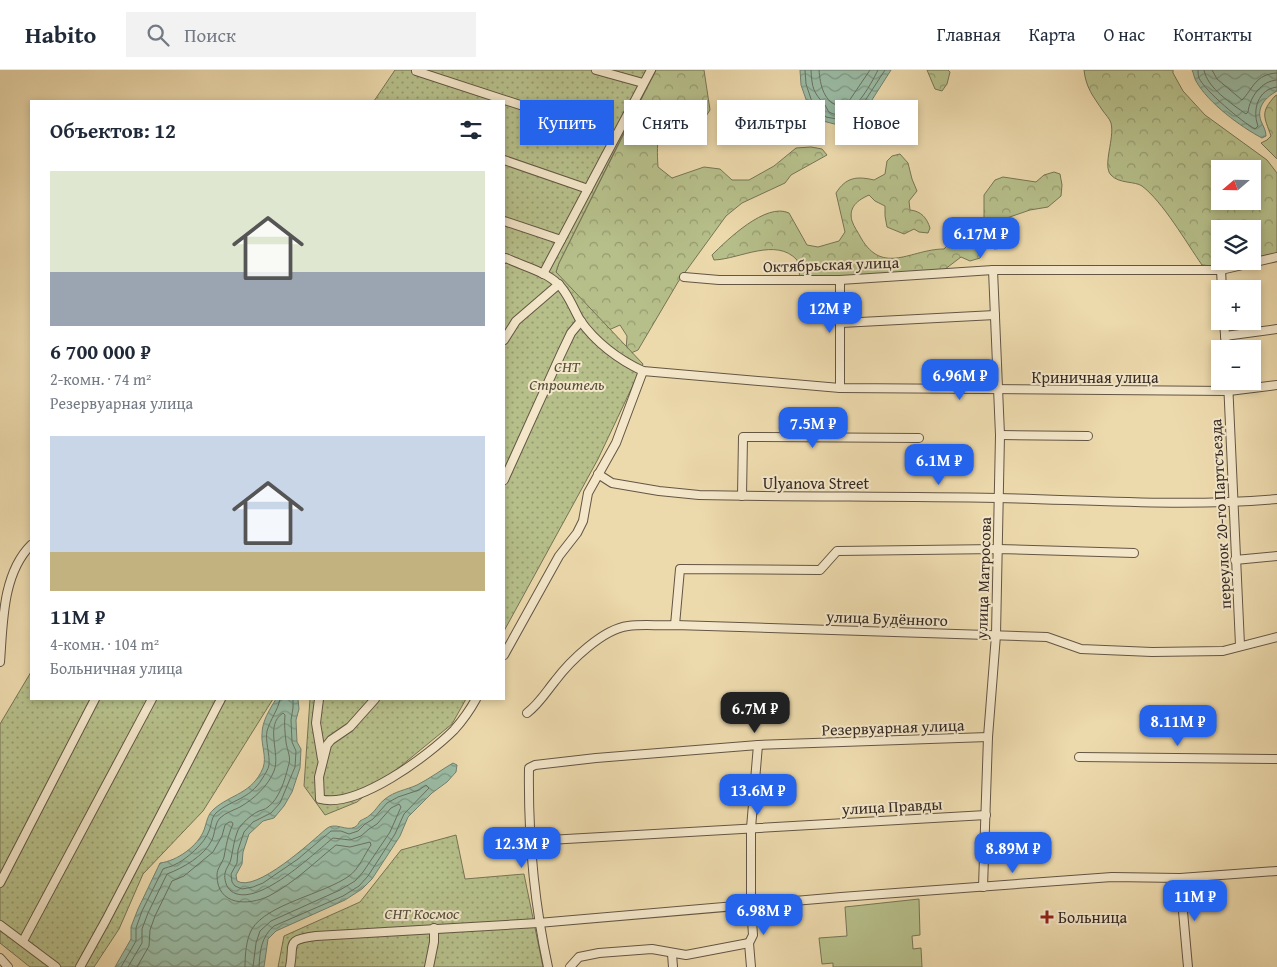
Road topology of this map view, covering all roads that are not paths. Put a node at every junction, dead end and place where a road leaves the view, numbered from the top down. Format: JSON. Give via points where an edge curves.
{"nodes":[{"id":1,"x":596,"y":70,"type":"edge"},
{"id":2,"x":651,"y":70,"type":"edge"},
{"id":3,"x":416,"y":71,"type":"edge"},
{"id":4,"x":643,"y":82,"type":"junction"},
{"id":5,"x":505,"y":100,"type":"edge"},
{"id":6,"x":505,"y":100,"type":"edge"},
{"id":7,"x":615,"y":136,"type":"junction"},
{"id":8,"x":505,"y":160,"type":"edge"},
{"id":9,"x":588,"y":189,"type":"junction"},
{"id":10,"x":505,"y":221,"type":"edge"},
{"id":11,"x":561,"y":240,"type":"junction"},
{"id":12,"x":1277,"y":257,"type":"edge"},
{"id":13,"x":505,"y":259,"type":"edge"},
{"id":14,"x":1261,"y":261,"type":"edge"},
{"id":15,"x":993,"y":270,"type":"junction"},
{"id":16,"x":1211,"y":270,"type":"edge"},
{"id":17,"x":1221,"y":270,"type":"edge"},
{"id":18,"x":543,"y":274,"type":"junction"},
{"id":19,"x":684,"y":277,"type":"dead end"},
{"id":20,"x":840,"y":280,"type":"junction"},
{"id":21,"x":1222,"y":280,"type":"edge"},
{"id":22,"x":559,"y":284,"type":"junction"},
{"id":23,"x":994,"y":315,"type":"junction"},
{"id":24,"x":581,"y":321,"type":"junction"},
{"id":25,"x":841,"y":323,"type":"junction"},
{"id":26,"x":1277,"y":329,"type":"edge"},
{"id":27,"x":1225,"y":330,"type":"edge"},
{"id":28,"x":1225,"y":336,"type":"junction"},
{"id":29,"x":505,"y":338,"type":"edge"},
{"id":30,"x":1225,"y":340,"type":"edge"},
{"id":31,"x":643,"y":371,"type":"junction"},
{"id":32,"x":1277,"y":385,"type":"edge"},
{"id":33,"x":840,"y":388,"type":"junction"},
{"id":34,"x":998,"y":390,"type":"junction"},
{"id":35,"x":1229,"y":391,"type":"junction"},
{"id":36,"x":1000,"y":435,"type":"junction"},
{"id":37,"x":1088,"y":436,"type":"dead end"},
{"id":38,"x":919,"y":438,"type":"dead end"},
{"id":39,"x":598,"y":474,"type":"junction"},
{"id":40,"x":505,"y":478,"type":"edge"},
{"id":41,"x":742,"y":496,"type":"junction"},
{"id":42,"x":999,"y":498,"type":"junction"},
{"id":43,"x":1277,"y":499,"type":"edge"},
{"id":44,"x":1233,"y":503,"type":"junction"},
{"id":45,"x":30,"y":546,"type":"edge"},
{"id":46,"x":998,"y":549,"type":"junction"},
{"id":47,"x":1134,"y":553,"type":"dead end"},
{"id":48,"x":1277,"y":556,"type":"edge"},
{"id":49,"x":1235,"y":560,"type":"junction"},
{"id":50,"x":675,"y":626,"type":"junction"},
{"id":51,"x":996,"y":635,"type":"junction"},
{"id":52,"x":1277,"y":637,"type":"edge"},
{"id":53,"x":1240,"y":645,"type":"junction"},
{"id":54,"x":505,"y":653,"type":"edge"},
{"id":55,"x":0,"y":662,"type":"edge"},
{"id":56,"x":95,"y":700,"type":"edge"},
{"id":57,"x":151,"y":700,"type":"edge"},
{"id":58,"x":220,"y":700,"type":"edge"},
{"id":59,"x":319,"y":700,"type":"edge"},
{"id":60,"x":374,"y":700,"type":"edge"},
{"id":61,"x":475,"y":700,"type":"edge"},
{"id":62,"x":527,"y":713,"type":"dead end"},
{"id":63,"x":988,"y":737,"type":"junction"},
{"id":64,"x":758,"y":745,"type":"junction"},
{"id":65,"x":322,"y":758,"type":"junction"},
{"id":66,"x":1079,"y":758,"type":"dead end"},
{"id":67,"x":1277,"y":760,"type":"edge"},
{"id":68,"x":986,"y":815,"type":"junction"},
{"id":69,"x":751,"y":828,"type":"junction"},
{"id":70,"x":530,"y":841,"type":"junction"},
{"id":71,"x":1277,"y":871,"type":"edge"},
{"id":72,"x":1180,"y":878,"type":"junction"},
{"id":73,"x":0,"y":882,"type":"edge"},
{"id":74,"x":984,"y":887,"type":"junction"},
{"id":75,"x":751,"y":906,"type":"junction"},
{"id":76,"x":538,"y":923,"type":"junction"},
{"id":77,"x":0,"y":925,"type":"edge"},
{"id":78,"x":434,"y":928,"type":"junction"},
{"id":79,"x":23,"y":941,"type":"junction"},
{"id":80,"x":749,"y":943,"type":"junction"},
{"id":81,"x":672,"y":954,"type":"junction"},
{"id":82,"x":0,"y":958,"type":"edge"},
{"id":83,"x":8,"y":967,"type":"edge"},
{"id":84,"x":56,"y":967,"type":"edge"},
{"id":85,"x":80,"y":967,"type":"edge"},
{"id":86,"x":290,"y":967,"type":"edge"},
{"id":87,"x":429,"y":967,"type":"edge"},
{"id":88,"x":548,"y":967,"type":"edge"},
{"id":89,"x":570,"y":967,"type":"edge"},
{"id":90,"x":673,"y":967,"type":"edge"},
{"id":91,"x":752,"y":967,"type":"edge"},
{"id":92,"x":1188,"y":967,"type":"edge"}],
"edges":[{"from":1,"to":4,"type":"street"},
{"from":2,"to":4,"type":"street"},
{"from":3,"to":5,"type":"street"},
{"from":4,"to":7,"type":"street"},
{"from":6,"to":7,"type":"street"},
{"from":7,"to":9,"type":"street"},
{"from":8,"to":9,"type":"street"},
{"from":9,"to":11,"type":"street"},
{"from":10,"to":11,"type":"street"},
{"from":11,"to":18,"type":"street"},
{"from":12,"to":14,"type":"street","name":"Октябрьская улица"},
{"from":13,"to":18,"type":"street"},
{"from":15,"to":16,"type":"street","name":"Октябрьская улица"},
{"from":15,"to":20,"type":"street","name":"Октябрьская улица"},
{"from":15,"to":23,"type":"street","name":"улица Матросова"},
{"from":17,"to":21,"type":"street"},
{"from":18,"to":22,"type":"street"},
{"from":19,"to":20,"type":"street","name":"Октябрьская улица"},
{"from":20,"to":25,"type":"street"},
{"from":22,"to":24,"type":"street"},
{"from":22,"to":29,"type":"street","via":[[516,321]]},
{"from":23,"to":25,"type":"street"},
{"from":23,"to":34,"type":"street","name":"улица Матросова"},
{"from":24,"to":31,"type":"street","via":[[602,344]]},
{"from":24,"to":40,"type":"street","via":[[571,333]]},
{"from":25,"to":33,"type":"street"},
{"from":26,"to":28,"type":"street"},
{"from":27,"to":28,"type":"street"},
{"from":28,"to":30,"type":"street"},
{"from":31,"to":33,"type":"street","name":"Криничная улица"},
{"from":31,"to":39,"type":"street","via":[[625,424]]},
{"from":32,"to":35,"type":"street","name":"Криничная улица"},
{"from":33,"to":34,"type":"street","name":"Криничная улица"},
{"from":34,"to":35,"type":"street","name":"Криничная улица"},
{"from":34,"to":36,"type":"street","name":"улица Матросова"},
{"from":35,"to":44,"type":"street","name":"переулок 20-го Партсъезда"},
{"from":36,"to":37,"type":"street"},
{"from":36,"to":42,"type":"street","name":"улица Матросова"},
{"from":38,"to":41,"type":"street","via":[[743,437]]},
{"from":39,"to":41,"type":"street","name":"Ulyanova Street","via":[[612,483],[659,491]]},
{"from":39,"to":54,"type":"street","via":[[588,493],[577,533],[559,556]]},
{"from":41,"to":42,"type":"street","name":"Ulyanova Street"},
{"from":42,"to":44,"type":"street","name":"Ulyanova Street"},
{"from":42,"to":46,"type":"street","name":"улица Матросова"},
{"from":43,"to":44,"type":"street","name":"Ulyanova Street"},
{"from":44,"to":49,"type":"street","name":"переулок 20-го Партсъезда"},
{"from":45,"to":55,"type":"street","via":[[18,562],[7,594]]},
{"from":46,"to":47,"type":"street"},
{"from":46,"to":50,"type":"street","via":[[837,551],[820,570],[680,569]]},
{"from":46,"to":51,"type":"street","name":"улица Матросова"},
{"from":48,"to":49,"type":"street"},
{"from":49,"to":53,"type":"street","name":"переулок 20-го Партсъезда"},
{"from":50,"to":51,"type":"street","name":"улица Будённого"},
{"from":50,"to":62,"type":"street","name":"улица Будённого","via":[[613,629],[575,658]]},
{"from":51,"to":53,"type":"street","name":"улица Будённого","via":[[1047,637],[1082,649],[1152,652],[1223,651]]},
{"from":51,"to":63,"type":"street","name":"улица Матросова"},
{"from":52,"to":53,"type":"street","name":"улица Будённого"},
{"from":56,"to":73,"type":"street"},
{"from":57,"to":79,"type":"street"},
{"from":58,"to":85,"type":"street"},
{"from":59,"to":65,"type":"street","via":[[316,723]]},
{"from":60,"to":65,"type":"street","via":[[350,727],[331,740]]},
{"from":61,"to":65,"type":"street","via":[[455,729],[439,744],[389,779],[359,795],[337,801],[320,799]]},
{"from":63,"to":64,"type":"street","name":"Резервуарная улица"},
{"from":63,"to":68,"type":"street","name":"улица Матросова"},
{"from":64,"to":69,"type":"street"},
{"from":64,"to":70,"type":"street","name":"Резервуарная улица","via":[[535,765],[529,768]]},
{"from":66,"to":67,"type":"street"},
{"from":68,"to":69,"type":"street","name":"улица Правды"},
{"from":68,"to":74,"type":"street","name":"улица Матросова"},
{"from":69,"to":70,"type":"street","name":"улица Правды"},
{"from":69,"to":75,"type":"street"},
{"from":70,"to":76,"type":"street"},
{"from":71,"to":72,"type":"street"},
{"from":72,"to":74,"type":"street","via":[[1112,878]]},
{"from":72,"to":92,"type":"street"},
{"from":74,"to":75,"type":"street"},
{"from":75,"to":76,"type":"street"},
{"from":75,"to":80,"type":"street","via":[[753,935]]},
{"from":76,"to":78,"type":"street"},
{"from":76,"to":88,"type":"street"},
{"from":77,"to":79,"type":"street"},
{"from":78,"to":86,"type":"street","via":[[303,938],[290,948]]},
{"from":78,"to":87,"type":"street"},
{"from":79,"to":84,"type":"street"},
{"from":80,"to":81,"type":"street","via":[[686,955]]},
{"from":80,"to":91,"type":"street"},
{"from":81,"to":89,"type":"street","via":[[652,949],[599,953],[579,957]]},
{"from":81,"to":90,"type":"street"},
{"from":82,"to":83,"type":"street"}]}
